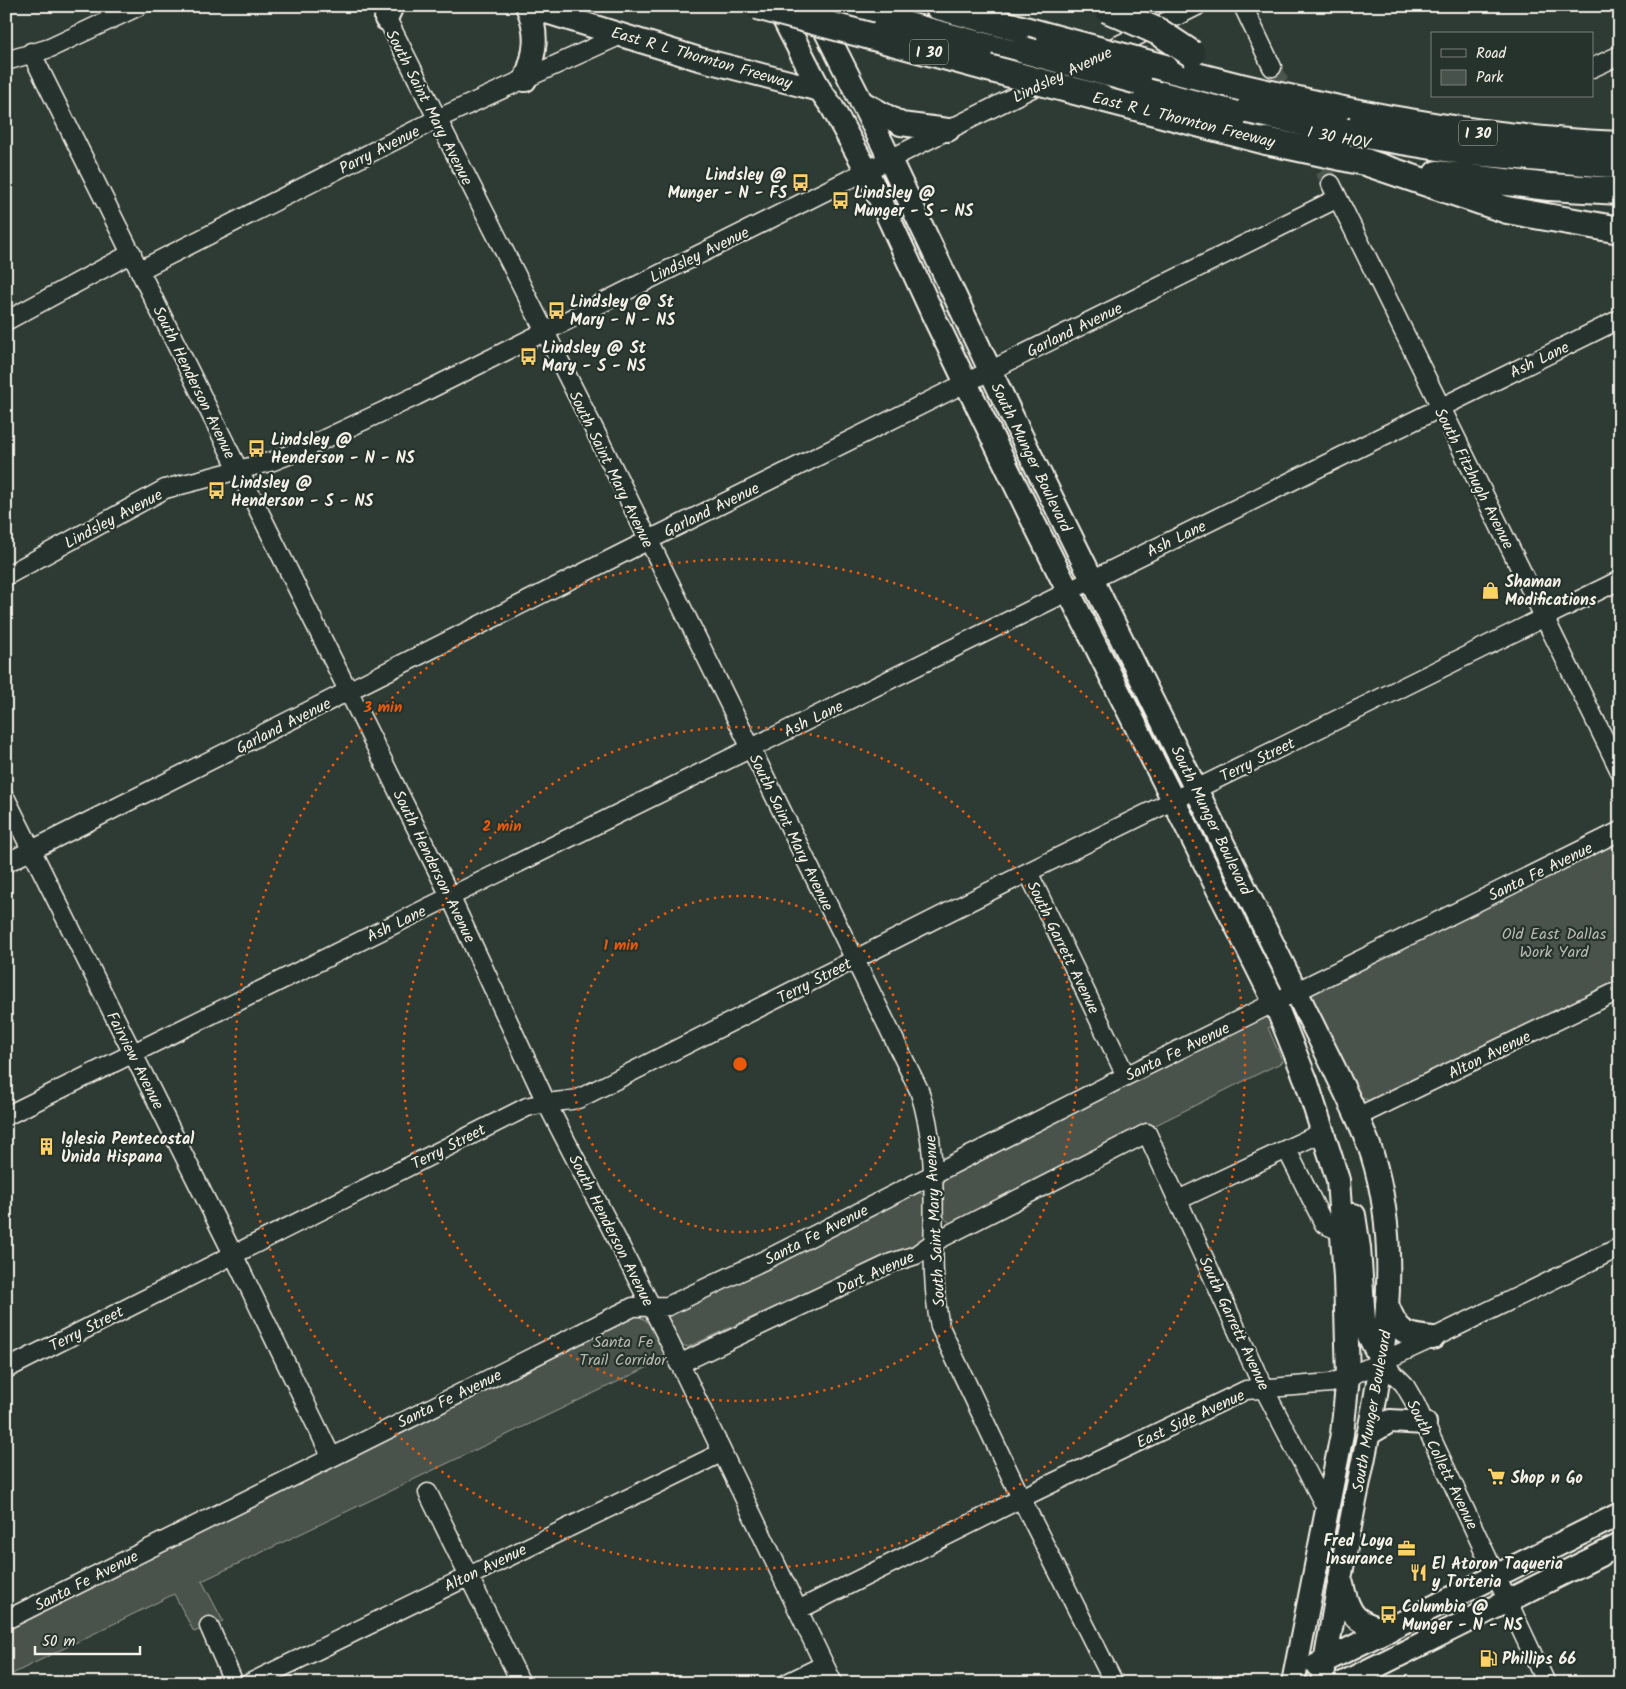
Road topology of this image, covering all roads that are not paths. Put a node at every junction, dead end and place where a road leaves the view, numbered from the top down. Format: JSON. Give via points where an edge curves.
{"nodes":[{"id":1,"x":139,"y":6,"type":"edge"},
{"id":2,"x":527,"y":6,"type":"edge"},
{"id":3,"x":757,"y":6,"type":"edge"},
{"id":4,"x":777,"y":6,"type":"edge"},
{"id":5,"x":813,"y":6,"type":"edge"},
{"id":6,"x":938,"y":6,"type":"edge"},
{"id":7,"x":1197,"y":6,"type":"edge"},
{"id":8,"x":1243,"y":6,"type":"edge"},
{"id":9,"x":851,"y":8,"type":"edge"},
{"id":10,"x":1104,"y":8,"type":"edge"},
{"id":11,"x":386,"y":11,"type":"edge"},
{"id":12,"x":621,"y":35,"type":"junction"},
{"id":13,"x":31,"y":52,"type":"junction"},
{"id":14,"x":1620,"y":54,"type":"edge"},
{"id":15,"x":6,"y":61,"type":"edge"},
{"id":16,"x":1272,"y":67,"type":"tunnel mouth"},
{"id":17,"x":1594,"y":67,"type":"edge"},
{"id":18,"x":525,"y":80,"type":"junction"},
{"id":19,"x":820,"y":90,"type":"junction"},
{"id":20,"x":861,"y":102,"type":"junction"},
{"id":21,"x":1247,"y":105,"type":"junction"},
{"id":22,"x":437,"y":119,"type":"junction"},
{"id":23,"x":1346,"y":127,"type":"junction"},
{"id":24,"x":948,"y":130,"type":"junction"},
{"id":25,"x":1620,"y":145,"type":"edge"},
{"id":26,"x":890,"y":159,"type":"junction"},
{"id":27,"x":1365,"y":162,"type":"junction"},
{"id":28,"x":1620,"y":165,"type":"edge"},
{"id":29,"x":867,"y":171,"type":"junction"},
{"id":30,"x":1620,"y":172,"type":"edge"},
{"id":31,"x":1334,"y":191,"type":"joint"},
{"id":32,"x":1620,"y":191,"type":"edge"},
{"id":33,"x":1620,"y":230,"type":"edge"},
{"id":34,"x":132,"y":253,"type":"junction"},
{"id":35,"x":140,"y":270,"type":"junction"},
{"id":36,"x":1620,"y":320,"type":"edge"},
{"id":37,"x":6,"y":321,"type":"edge"},
{"id":38,"x":544,"y":331,"type":"junction"},
{"id":39,"x":990,"y":371,"type":"junction"},
{"id":40,"x":966,"y":383,"type":"junction"},
{"id":41,"x":1440,"y":408,"type":"junction"},
{"id":42,"x":238,"y":470,"type":"junction"},
{"id":43,"x":648,"y":541,"type":"junction"},
{"id":44,"x":6,"y":576,"type":"edge"},
{"id":45,"x":1092,"y":580,"type":"junction"},
{"id":46,"x":1620,"y":580,"type":"edge"},
{"id":47,"x":1069,"y":592,"type":"junction"},
{"id":48,"x":1544,"y":618,"type":"junction"},
{"id":49,"x":349,"y":692,"type":"junction"},
{"id":50,"x":752,"y":749,"type":"junction"},
{"id":51,"x":1620,"y":771,"type":"edge"},
{"id":52,"x":1198,"y":788,"type":"junction"},
{"id":53,"x":6,"y":798,"type":"edge"},
{"id":54,"x":1174,"y":800,"type":"junction"},
{"id":55,"x":1620,"y":831,"type":"edge"},
{"id":56,"x":31,"y":851,"type":"junction"},
{"id":57,"x":6,"y":863,"type":"edge"},
{"id":58,"x":1028,"y":872,"type":"junction"},
{"id":59,"x":450,"y":896,"type":"junction"},
{"id":60,"x":854,"y":960,"type":"junction"},
{"id":61,"x":1620,"y":990,"type":"edge"},
{"id":62,"x":1295,"y":993,"type":"junction"},
{"id":63,"x":1275,"y":1003,"type":"junction"},
{"id":64,"x":132,"y":1053,"type":"junction"},
{"id":65,"x":1126,"y":1076,"type":"junction"},
{"id":66,"x":546,"y":1102,"type":"junction"},
{"id":67,"x":6,"y":1116,"type":"edge"},
{"id":68,"x":1357,"y":1117,"type":"junction"},
{"id":69,"x":1323,"y":1132,"type":"junction"},
{"id":70,"x":1147,"y":1133,"type":"joint"},
{"id":71,"x":1287,"y":1150,"type":"junction"},
{"id":72,"x":934,"y":1174,"type":"junction"},
{"id":73,"x":1338,"y":1180,"type":"junction"},
{"id":74,"x":1178,"y":1200,"type":"junction"},
{"id":75,"x":1342,"y":1232,"type":"junction"},
{"id":76,"x":934,"y":1242,"type":"junction"},
{"id":77,"x":1620,"y":1247,"type":"edge"},
{"id":78,"x":233,"y":1254,"type":"junction"},
{"id":79,"x":1387,"y":1304,"type":"junction"},
{"id":80,"x":652,"y":1307,"type":"junction"},
{"id":81,"x":1433,"y":1338,"type":"junction"},
{"id":82,"x":1382,"y":1362,"type":"junction"},
{"id":83,"x":679,"y":1364,"type":"junction"},
{"id":84,"x":6,"y":1369,"type":"edge"},
{"id":85,"x":1348,"y":1377,"type":"junction"},
{"id":86,"x":1264,"y":1387,"type":"junction"},
{"id":87,"x":1424,"y":1423,"type":"junction"},
{"id":88,"x":1370,"y":1433,"type":"junction"},
{"id":89,"x":721,"y":1453,"type":"junction"},
{"id":90,"x":331,"y":1456,"type":"junction"},
{"id":91,"x":1358,"y":1484,"type":"junction"},
{"id":92,"x":428,"y":1494,"type":"dead end"},
{"id":93,"x":1021,"y":1498,"type":"junction"},
{"id":94,"x":1327,"y":1510,"type":"junction"},
{"id":95,"x":1620,"y":1514,"type":"edge"},
{"id":96,"x":1620,"y":1545,"type":"edge"},
{"id":97,"x":1496,"y":1574,"type":"junction"},
{"id":98,"x":468,"y":1575,"type":"junction"},
{"id":99,"x":1341,"y":1577,"type":"junction"},
{"id":100,"x":1507,"y":1600,"type":"junction"},
{"id":101,"x":798,"y":1610,"type":"junction"},
{"id":102,"x":6,"y":1620,"type":"edge"},
{"id":103,"x":209,"y":1626,"type":"dead end"},
{"id":104,"x":1389,"y":1630,"type":"junction"},
{"id":105,"x":1326,"y":1660,"type":"junction"},
{"id":106,"x":824,"y":1665,"type":"junction"},
{"id":107,"x":1290,"y":1681,"type":"edge"},
{"id":108,"x":234,"y":1683,"type":"edge"},
{"id":109,"x":250,"y":1683,"type":"edge"},
{"id":110,"x":521,"y":1683,"type":"edge"},
{"id":111,"x":787,"y":1683,"type":"edge"},
{"id":112,"x":833,"y":1683,"type":"edge"},
{"id":113,"x":1114,"y":1683,"type":"edge"},
{"id":114,"x":1322,"y":1683,"type":"edge"},
{"id":115,"x":1344,"y":1683,"type":"edge"},
{"id":116,"x":1546,"y":1683,"type":"edge"}],
"edges":[{"from":1,"to":13,"type":"street","via":[[50,48]]},
{"from":2,"to":12,"type":"main road","name":"East R L Thornton Freeway"},
{"from":2,"to":18,"type":"main road","via":[[533,20],[536,45]]},
{"from":3,"to":27,"type":"highway","name":"East R L Thornton Freeway","number":"I 30","bridge":true,"via":[[1266,141]]},
{"from":4,"to":19,"type":"main road","name":"South Munger Boulevard"},
{"from":5,"to":20,"type":"main road","name":"South Munger Boulevard"},
{"from":6,"to":21,"type":"highway","number":"I 30","bridge":true,"via":[[1165,68]]},
{"from":7,"to":24,"type":"street","name":"Lindsley Avenue"},
{"from":8,"to":16,"type":"street"},
{"from":9,"to":21,"type":"highway","name":"I 30 HOV","via":[[1133,83]]},
{"from":10,"to":21,"type":"highway","bridge":true,"via":[[1159,32],[1192,54]]},
{"from":11,"to":22,"type":"street","name":"South Saint Mary Avenue"},
{"from":12,"to":18,"type":"street","name":"Parry Avenue"},
{"from":12,"to":19,"type":"main road","name":"East R L Thornton Freeway"},
{"from":13,"to":15,"type":"street"},
{"from":13,"to":34,"type":"street","name":"South Henderson Avenue"},
{"from":14,"to":17,"type":"street"},
{"from":18,"to":22,"type":"street","name":"Parry Avenue"},
{"from":19,"to":29,"type":"main road","name":"South Munger Boulevard"},
{"from":20,"to":24,"type":"main road","via":[[901,124]]},
{"from":20,"to":26,"type":"main road","name":"South Munger Boulevard"},
{"from":21,"to":23,"type":"highway","number":"I 30","bridge":true},
{"from":21,"to":23,"type":"highway","name":"I 30 HOV"},
{"from":22,"to":35,"type":"street","name":"Parry Avenue"},
{"from":22,"to":38,"type":"street","name":"South Saint Mary Avenue"},
{"from":23,"to":25,"type":"highway","number":"I 30"},
{"from":23,"to":28,"type":"highway","name":"I 30 HOV","via":[[1463,151]]},
{"from":23,"to":30,"type":"highway","name":"I 30 HOV","via":[[1491,163]]},
{"from":24,"to":26,"type":"street","name":"Lindsley Avenue"},
{"from":26,"to":29,"type":"street","name":"Lindsley Avenue"},
{"from":26,"to":39,"type":"main road","name":"South Munger Boulevard"},
{"from":27,"to":32,"type":"highway","name":"East R L Thornton Freeway","number":"I 30","via":[[1472,179]]},
{"from":27,"to":33,"type":"highway","via":[[1507,210]]},
{"from":29,"to":38,"type":"street","name":"Lindsley Avenue"},
{"from":29,"to":40,"type":"main road","name":"South Munger Boulevard"},
{"from":31,"to":39,"type":"street","name":"Garland Avenue"},
{"from":31,"to":41,"type":"street","name":"South Fitzhugh Avenue"},
{"from":34,"to":35,"type":"street","name":"South Henderson Avenue"},
{"from":34,"to":37,"type":"street"},
{"from":35,"to":42,"type":"street","name":"South Henderson Avenue"},
{"from":36,"to":41,"type":"street","name":"Ash Lane"},
{"from":38,"to":42,"type":"street","name":"Lindsley Avenue","via":[[301,450]]},
{"from":38,"to":43,"type":"street","name":"South Saint Mary Avenue"},
{"from":39,"to":40,"type":"street","name":"Garland Avenue"},
{"from":39,"to":45,"type":"main road","name":"South Munger Boulevard"},
{"from":40,"to":43,"type":"street","name":"Garland Avenue"},
{"from":40,"to":47,"type":"main road","name":"South Munger Boulevard"},
{"from":41,"to":45,"type":"street","name":"Ash Lane"},
{"from":41,"to":48,"type":"street","name":"South Fitzhugh Avenue"},
{"from":42,"to":44,"type":"street","name":"Lindsley Avenue","via":[[158,492]]},
{"from":42,"to":49,"type":"street","name":"South Henderson Avenue"},
{"from":43,"to":49,"type":"street","name":"Garland Avenue"},
{"from":43,"to":50,"type":"street","name":"South Saint Mary Avenue"},
{"from":45,"to":47,"type":"street","name":"Ash Lane"},
{"from":45,"to":52,"type":"main road","name":"South Munger Boulevard"},
{"from":46,"to":48,"type":"street","name":"Terry Street"},
{"from":47,"to":50,"type":"street","name":"Ash Lane"},
{"from":47,"to":54,"type":"main road","name":"South Munger Boulevard"},
{"from":48,"to":51,"type":"street","name":"South Fitzhugh Avenue"},
{"from":48,"to":52,"type":"street","name":"Terry Street"},
{"from":49,"to":56,"type":"street","name":"Garland Avenue"},
{"from":49,"to":59,"type":"street","name":"South Henderson Avenue"},
{"from":50,"to":59,"type":"street","name":"Ash Lane"},
{"from":50,"to":60,"type":"street","name":"South Saint Mary Avenue"},
{"from":52,"to":54,"type":"street","name":"Terry Street"},
{"from":52,"to":62,"type":"main road","name":"South Munger Boulevard"},
{"from":53,"to":56,"type":"street","name":"Fairview Avenue"},
{"from":54,"to":58,"type":"street","name":"Terry Street"},
{"from":54,"to":63,"type":"main road","name":"South Munger Boulevard"},
{"from":55,"to":62,"type":"street","name":"Santa Fe Avenue"},
{"from":56,"to":57,"type":"street","name":"Garland Avenue"},
{"from":56,"to":64,"type":"street","name":"Fairview Avenue"},
{"from":58,"to":60,"type":"street","name":"Terry Street"},
{"from":58,"to":65,"type":"street","name":"South Garrett Avenue"},
{"from":59,"to":64,"type":"street","name":"Ash Lane"},
{"from":59,"to":66,"type":"street","name":"South Henderson Avenue"},
{"from":60,"to":66,"type":"street","name":"Terry Street","via":[[578,1099]]},
{"from":60,"to":72,"type":"street","name":"South Saint Mary Avenue","via":[[919,1090],[927,1115]]},
{"from":61,"to":68,"type":"street","name":"Alton Avenue"},
{"from":62,"to":63,"type":"street","name":"Santa Fe Avenue"},
{"from":62,"to":68,"type":"main road","name":"South Munger Boulevard"},
{"from":63,"to":65,"type":"street","name":"Santa Fe Avenue"},
{"from":63,"to":69,"type":"main road","name":"South Munger Boulevard"},
{"from":64,"to":67,"type":"street","name":"Ash Lane"},
{"from":64,"to":78,"type":"street","name":"Fairview Avenue"},
{"from":65,"to":72,"type":"street","name":"Santa Fe Avenue"},
{"from":66,"to":78,"type":"street","name":"Terry Street","via":[[527,1107]]},
{"from":66,"to":80,"type":"street","name":"South Henderson Avenue"},
{"from":68,"to":79,"type":"main road","name":"South Munger Boulevard","via":[[1372,1154],[1380,1190],[1388,1246]]},
{"from":69,"to":71,"type":"street"},
{"from":69,"to":73,"type":"main road","name":"South Munger Boulevard"},
{"from":70,"to":74,"type":"street","name":"South Garrett Avenue"},
{"from":70,"to":76,"type":"street","name":"Dart Avenue"},
{"from":71,"to":74,"type":"street"},
{"from":71,"to":75,"type":"street","via":[[1324,1224]]},
{"from":72,"to":76,"type":"street","name":"South Saint Mary Avenue"},
{"from":72,"to":80,"type":"street","name":"Santa Fe Avenue","via":[[668,1306]]},
{"from":73,"to":75,"type":"main road","name":"South Munger Boulevard"},
{"from":73,"to":82,"type":"main road","via":[[1352,1201],[1364,1320]]},
{"from":74,"to":86,"type":"street","name":"South Garrett Avenue"},
{"from":75,"to":85,"type":"main road","name":"South Munger Boulevard"},
{"from":76,"to":83,"type":"street","name":"Dart Avenue","via":[[916,1255]]},
{"from":76,"to":93,"type":"street","name":"South Saint Mary Avenue","via":[[934,1297],[940,1327]]},
{"from":77,"to":81,"type":"street","name":"East Side Avenue"},
{"from":78,"to":84,"type":"street","name":"Terry Street"},
{"from":78,"to":90,"type":"street","name":"Fairview Avenue"},
{"from":79,"to":81,"type":"main road","via":[[1395,1324],[1402,1331],[1408,1335]]},
{"from":79,"to":82,"type":"main road","name":"South Munger Boulevard"},
{"from":80,"to":83,"type":"street","name":"South Henderson Avenue"},
{"from":80,"to":90,"type":"street","name":"Santa Fe Avenue","via":[[632,1307]]},
{"from":81,"to":82,"type":"street","name":"East Side Avenue"},
{"from":82,"to":85,"type":"street","name":"East Side Avenue"},
{"from":82,"to":87,"type":"street","name":"South Collett Avenue","via":[[1404,1384]]},
{"from":82,"to":88,"type":"main road","name":"South Munger Boulevard"},
{"from":83,"to":89,"type":"street","name":"South Henderson Avenue"},
{"from":85,"to":86,"type":"street","name":"East Side Avenue","via":[[1331,1383]]},
{"from":85,"to":91,"type":"main road","via":[[1354,1385],[1357,1409],[1352,1466]]},
{"from":85,"to":94,"type":"main road","name":"South Munger Boulevard","via":[[1342,1434]]},
{"from":86,"to":93,"type":"street","name":"East Side Avenue","via":[[1246,1390]]},
{"from":86,"to":94,"type":"street","name":"South Garrett Avenue"},
{"from":87,"to":88,"type":"main road","via":[[1390,1421]]},
{"from":87,"to":97,"type":"street","name":"South Collett Avenue"},
{"from":88,"to":91,"type":"main road","name":"South Munger Boulevard"},
{"from":89,"to":98,"type":"street","name":"Alton Avenue"},
{"from":89,"to":101,"type":"street","name":"South Henderson Avenue"},
{"from":90,"to":102,"type":"street","name":"Santa Fe Avenue"},
{"from":91,"to":99,"type":"main road","name":"South Munger Boulevard"},
{"from":92,"to":98,"type":"street"},
{"from":93,"to":101,"type":"street","name":"East Side Avenue"},
{"from":93,"to":113,"type":"street","name":"South Saint Mary Avenue"},
{"from":94,"to":107,"type":"main road","name":"South Munger Boulevard"},
{"from":95,"to":97,"type":"main road"},
{"from":96,"to":100,"type":"main road"},
{"from":97,"to":100,"type":"street","name":"South Collett Avenue"},
{"from":97,"to":104,"type":"main road"},
{"from":98,"to":109,"type":"street","name":"Alton Avenue"},
{"from":98,"to":110,"type":"street"},
{"from":99,"to":104,"type":"main road","via":[[1345,1598],[1357,1621]]},
{"from":99,"to":105,"type":"main road","name":"South Munger Boulevard"},
{"from":100,"to":115,"type":"main road"},
{"from":100,"to":116,"type":"street","name":"South Collett Avenue"},
{"from":101,"to":106,"type":"street","name":"South Henderson Avenue"},
{"from":103,"to":108,"type":"street"},
{"from":104,"to":105,"type":"main road"},
{"from":105,"to":107,"type":"main road"},
{"from":105,"to":114,"type":"main road","name":"South Munger Boulevard"},
{"from":106,"to":111,"type":"street"},
{"from":106,"to":112,"type":"street","name":"South Henderson Avenue"}]}
